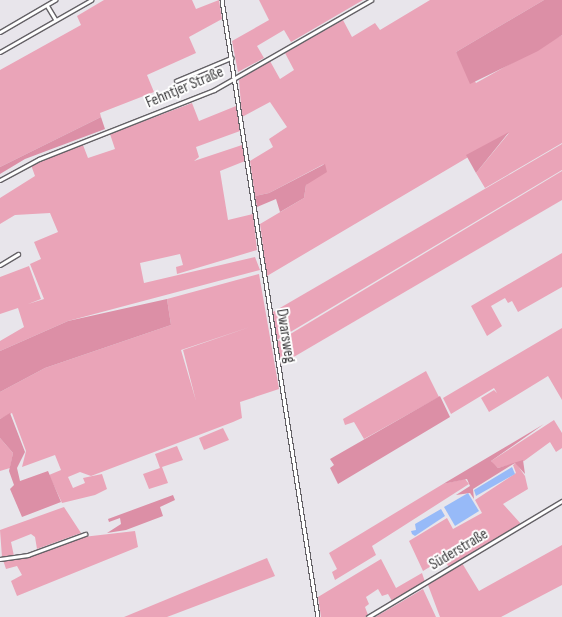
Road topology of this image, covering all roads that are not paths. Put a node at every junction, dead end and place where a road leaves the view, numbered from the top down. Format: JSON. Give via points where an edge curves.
{"nodes":[{"id":1,"x":55,"y":0,"type":"edge"},
{"id":2,"x":91,"y":0,"type":"edge"},
{"id":3,"x":222,"y":0,"type":"edge"},
{"id":4,"x":372,"y":0,"type":"edge"},
{"id":5,"x":47,"y":5,"type":"junction"},
{"id":6,"x":56,"y":20,"type":"junction"},
{"id":7,"x":0,"y":32,"type":"edge"},
{"id":8,"x":0,"y":52,"type":"edge"},
{"id":9,"x":231,"y":58,"type":"junction"},
{"id":10,"x":234,"y":79,"type":"junction"},
{"id":11,"x":176,"y":81,"type":"dead end"},
{"id":12,"x":0,"y":180,"type":"edge"},
{"id":13,"x":18,"y":254,"type":"dead end"},
{"id":14,"x":0,"y":265,"type":"edge"},
{"id":15,"x":562,"y":501,"type":"edge"},
{"id":16,"x":85,"y":534,"type":"dead end"},
{"id":17,"x":0,"y":559,"type":"edge"},
{"id":18,"x":318,"y":617,"type":"edge"},
{"id":19,"x":368,"y":617,"type":"edge"}],
"edges":[{"from":1,"to":5,"type":"street"},
{"from":2,"to":6,"type":"street"},
{"from":3,"to":9,"type":"street","name":"Dwarsweg"},
{"from":4,"to":10,"type":"street","name":"Fehntjer Straße"},
{"from":5,"to":6,"type":"street"},
{"from":5,"to":7,"type":"street"},
{"from":6,"to":8,"type":"street"},
{"from":9,"to":10,"type":"street","name":"Dwarsweg"},
{"from":9,"to":11,"type":"street"},
{"from":10,"to":12,"type":"street","name":"Fehntjer Straße","via":[[206,94],[39,159]]},
{"from":10,"to":18,"type":"street","name":"Dwarsweg"},
{"from":13,"to":14,"type":"street"},
{"from":15,"to":19,"type":"street","name":"Süderstraße"},
{"from":16,"to":17,"type":"street","via":[[28,555]]}]}
